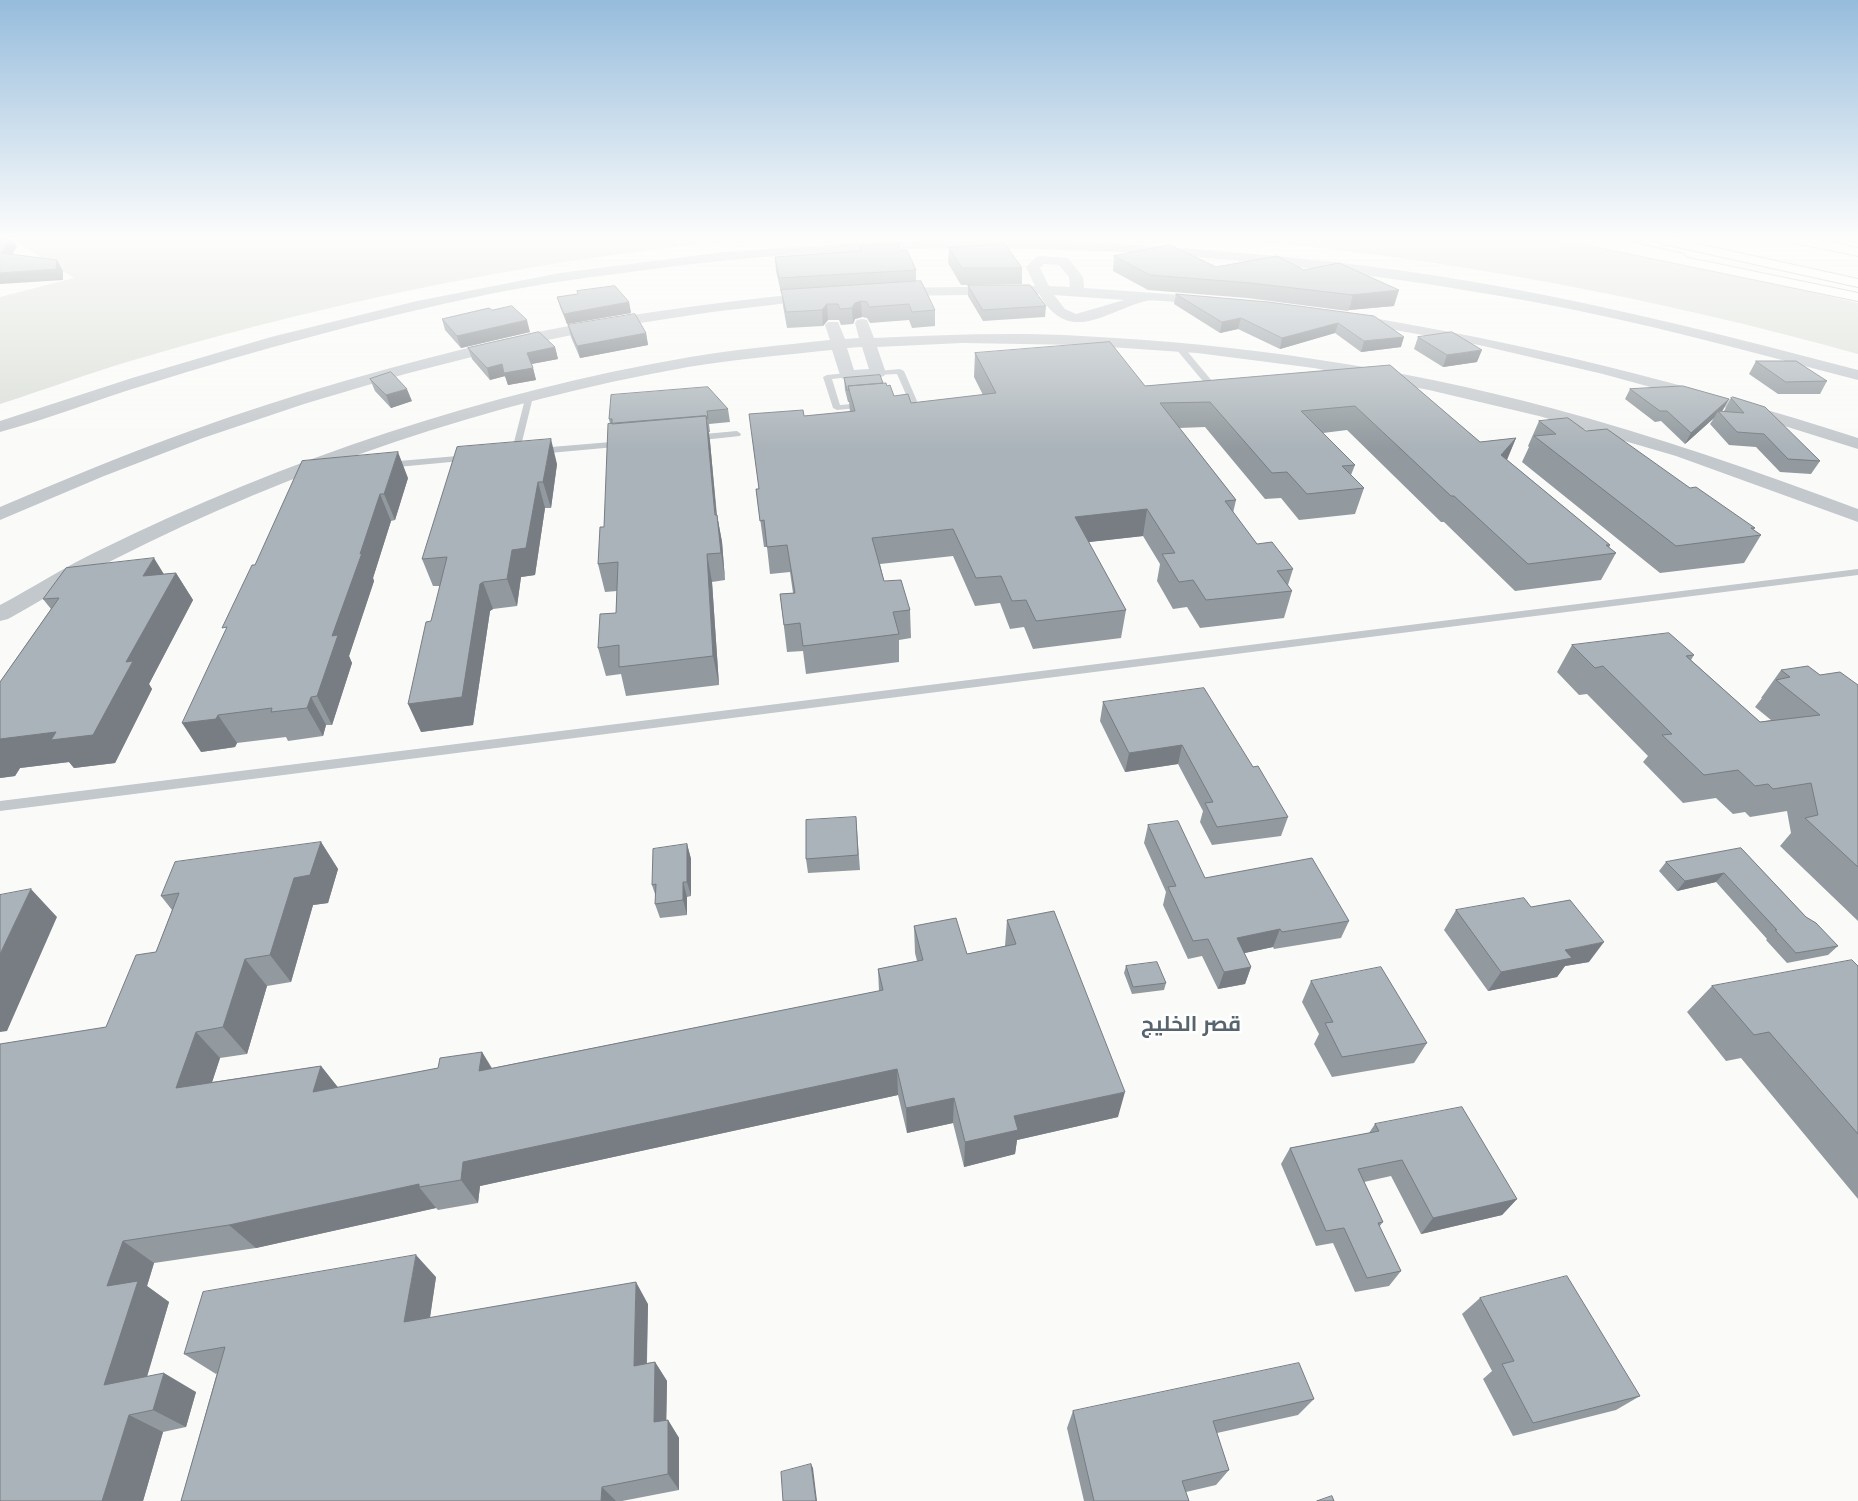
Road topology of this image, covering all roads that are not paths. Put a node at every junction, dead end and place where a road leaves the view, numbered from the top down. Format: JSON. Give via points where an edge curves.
{"nodes":[{"id":1,"x":352,"y":309,"type":"edge"},
{"id":2,"x":402,"y":309,"type":"edge"},
{"id":3,"x":697,"y":309,"type":"edge"},
{"id":4,"x":1057,"y":309,"type":"edge"},
{"id":5,"x":1108,"y":309,"type":"edge"},
{"id":6,"x":1594,"y":309,"type":"edge"},
{"id":7,"x":1640,"y":309,"type":"edge"},
{"id":8,"x":1330,"y":315,"type":"edge"},
{"id":9,"x":862,"y":323,"type":"dead end"},
{"id":10,"x":833,"y":325,"type":"dead end"},
{"id":11,"x":867,"y":342,"type":"junction"},
{"id":12,"x":837,"y":344,"type":"junction"},
{"id":13,"x":1179,"y":347,"type":"junction"},
{"id":14,"x":156,"y":361,"type":"dead end"},
{"id":15,"x":1858,"y":363,"type":"edge"},
{"id":16,"x":878,"y":372,"type":"junction"},
{"id":17,"x":847,"y":375,"type":"junction"},
{"id":18,"x":1858,"y":375,"type":"edge"},
{"id":19,"x":1224,"y":389,"type":"edge"},
{"id":20,"x":529,"y":397,"type":"junction"},
{"id":21,"x":875,"y":404,"type":"edge"},
{"id":22,"x":885,"y":404,"type":"edge"},
{"id":23,"x":0,"y":427,"type":"edge"},
{"id":24,"x":737,"y":434,"type":"dead end"},
{"id":25,"x":679,"y":439,"type":"edge"},
{"id":26,"x":631,"y":443,"type":"edge"},
{"id":27,"x":1858,"y":444,"type":"edge"},
{"id":28,"x":476,"y":457,"type":"edge"},
{"id":29,"x":379,"y":466,"type":"edge"},
{"id":30,"x":331,"y":470,"type":"edge"},
{"id":31,"x":292,"y":473,"type":"junction"},
{"id":32,"x":0,"y":514,"type":"edge"},
{"id":33,"x":1858,"y":516,"type":"edge"},
{"id":34,"x":1858,"y":572,"type":"edge"},
{"id":35,"x":0,"y":614,"type":"edge"},
{"id":36,"x":0,"y":806,"type":"edge"}],
"edges":[{"from":1,"to":14,"type":"street"},
{"from":2,"to":23,"type":"street","via":[[223,355]]},
{"from":3,"to":32,"type":"street","via":[[594,325],[503,344],[330,390],[211,429]]},
{"from":4,"to":5,"type":"street","via":[[1061,314],[1076,319]]},
{"from":6,"to":18,"type":"street","via":[[1754,346]]},
{"from":7,"to":15,"type":"street"},
{"from":8,"to":27,"type":"street","via":[[1482,340],[1582,363],[1706,396]]},
{"from":9,"to":11,"type":"street"},
{"from":10,"to":12,"type":"street"},
{"from":11,"to":12,"type":"street"},
{"from":11,"to":13,"type":"street","via":[[980,337],[1073,339]]},
{"from":11,"to":16,"type":"street"},
{"from":12,"to":17,"type":"street"},
{"from":12,"to":20,"type":"street","via":[[690,362]]},
{"from":13,"to":19,"type":"lane","via":[[1215,390]]},
{"from":13,"to":33,"type":"street","via":[[1265,356],[1342,375],[1381,376],[1501,402],[1630,436],[1747,474]]},
{"from":16,"to":17,"type":"street"},
{"from":16,"to":22,"type":"lane","via":[[900,370],[914,401]]},
{"from":17,"to":21,"type":"lane","via":[[827,377],[837,408]]},
{"from":20,"to":26,"type":"lane","via":[[510,454]]},
{"from":20,"to":31,"type":"street","via":[[430,425]]},
{"from":24,"to":25,"type":"lane"},
{"from":28,"to":29,"type":"lane"},
{"from":30,"to":31,"type":"lane"},
{"from":31,"to":35,"type":"street","via":[[106,554]]},
{"from":34,"to":36,"type":"lane"}]}
